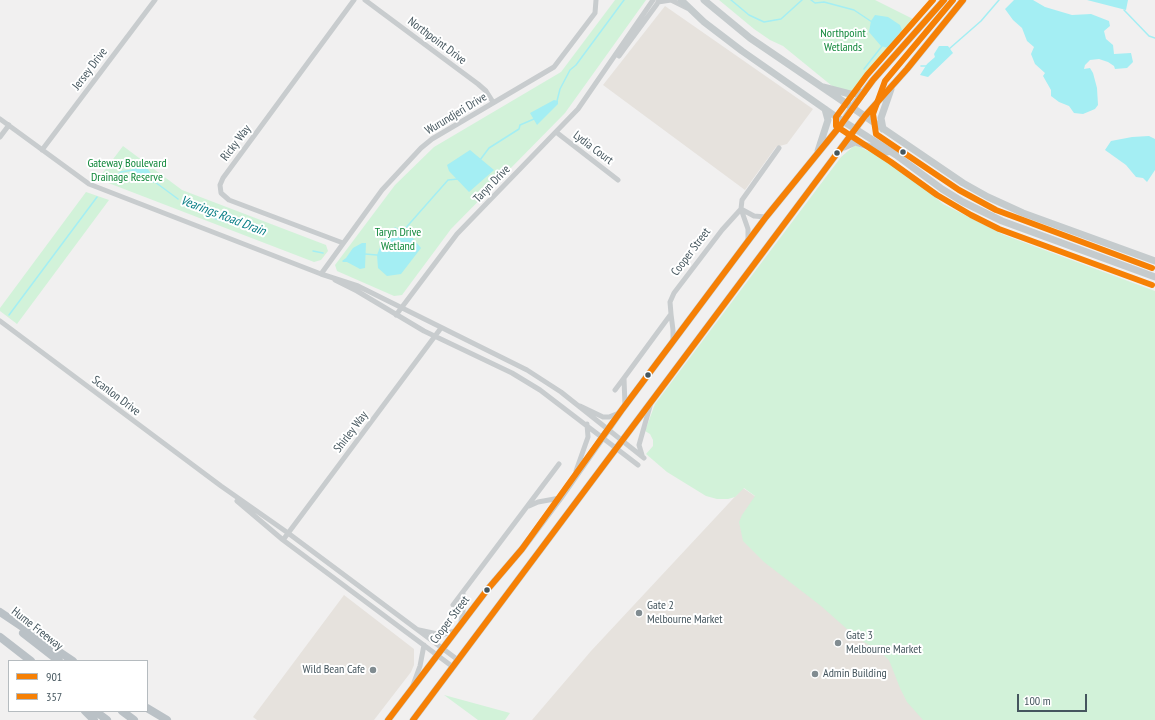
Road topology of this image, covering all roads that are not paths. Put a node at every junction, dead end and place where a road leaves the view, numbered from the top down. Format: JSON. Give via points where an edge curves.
{"nodes":[{"id":1,"x":155,"y":0,"type":"edge"},
{"id":2,"x":354,"y":0,"type":"edge"},
{"id":3,"x":365,"y":0,"type":"edge"},
{"id":4,"x":681,"y":0,"type":"edge"},
{"id":5,"x":704,"y":0,"type":"edge"},
{"id":6,"x":963,"y":0,"type":"edge"},
{"id":7,"x":652,"y":1,"type":"edge"},
{"id":8,"x":659,"y":1,"type":"edge"},
{"id":9,"x":942,"y":1,"type":"edge"},
{"id":10,"x":597,"y":2,"type":"edge"},
{"id":11,"x":692,"y":12,"type":"junction"},
{"id":12,"x":600,"y":78,"type":"junction"},
{"id":13,"x":892,"y":85,"type":"junction"},
{"id":14,"x":819,"y":86,"type":"junction"},
{"id":15,"x":864,"y":92,"type":"junction"},
{"id":16,"x":493,"y":102,"type":"junction"},
{"id":17,"x":852,"y":108,"type":"junction"},
{"id":18,"x":826,"y":109,"type":"junction"},
{"id":19,"x":865,"y":116,"type":"junction"},
{"id":20,"x":0,"y":119,"type":"edge"},
{"id":21,"x":843,"y":121,"type":"junction"},
{"id":22,"x":9,"y":126,"type":"junction"},
{"id":23,"x":857,"y":129,"type":"junction"},
{"id":24,"x":883,"y":129,"type":"junction"},
{"id":25,"x":556,"y":132,"type":"junction"},
{"id":26,"x":0,"y":137,"type":"edge"},
{"id":27,"x":843,"y":147,"type":"junction"},
{"id":28,"x":779,"y":148,"type":"dead end"},
{"id":29,"x":42,"y":150,"type":"junction"},
{"id":30,"x":817,"y":155,"type":"junction"},
{"id":31,"x":896,"y":155,"type":"junction"},
{"id":32,"x":618,"y":180,"type":"dead end"},
{"id":33,"x":742,"y":209,"type":"junction"},
{"id":34,"x":766,"y":217,"type":"junction"},
{"id":35,"x":1085,"y":236,"type":"junction"},
{"id":36,"x":748,"y":241,"type":"junction"},
{"id":37,"x":343,"y":243,"type":"junction"},
{"id":38,"x":1080,"y":250,"type":"junction"},
{"id":39,"x":1155,"y":261,"type":"edge"},
{"id":40,"x":321,"y":274,"type":"junction"},
{"id":41,"x":1155,"y":277,"type":"edge"},
{"id":42,"x":402,"y":308,"type":"junction"},
{"id":43,"x":671,"y":314,"type":"junction"},
{"id":44,"x":396,"y":315,"type":"junction"},
{"id":45,"x":0,"y":321,"type":"edge"},
{"id":46,"x":441,"y":328,"type":"junction"},
{"id":47,"x":436,"y":337,"type":"junction"},
{"id":48,"x":673,"y":343,"type":"junction"},
{"id":49,"x":516,"y":365,"type":"junction"},
{"id":50,"x":512,"y":373,"type":"junction"},
{"id":51,"x":624,"y":378,"type":"junction"},
{"id":52,"x":615,"y":390,"type":"dead end"},
{"id":53,"x":654,"y":397,"type":"junction"},
{"id":54,"x":572,"y":401,"type":"junction"},
{"id":55,"x":623,"y":409,"type":"junction"},
{"id":56,"x":587,"y":424,"type":"junction"},
{"id":57,"x":608,"y":430,"type":"junction"},
{"id":58,"x":604,"y":438,"type":"junction"},
{"id":59,"x":622,"y":440,"type":"junction"},
{"id":60,"x":616,"y":448,"type":"junction"},
{"id":61,"x":559,"y":464,"type":"dead end"},
{"id":62,"x":638,"y":465,"type":"dead end"},
{"id":63,"x":573,"y":481,"type":"junction"},
{"id":64,"x":221,"y":486,"type":"junction"},
{"id":65,"x":560,"y":498,"type":"junction"},
{"id":66,"x":526,"y":508,"type":"junction"},
{"id":67,"x":288,"y":533,"type":"junction"},
{"id":68,"x":283,"y":540,"type":"junction"},
{"id":69,"x":463,"y":593,"type":"junction"},
{"id":70,"x":454,"y":605,"type":"dead end"},
{"id":71,"x":0,"y":612,"type":"edge"},
{"id":72,"x":0,"y":615,"type":"edge"},
{"id":73,"x":460,"y":624,"type":"junction"},
{"id":74,"x":416,"y":629,"type":"junction"},
{"id":75,"x":456,"y":631,"type":"junction"},
{"id":76,"x":0,"y":637,"type":"edge"},
{"id":77,"x":424,"y":645,"type":"junction"},
{"id":78,"x":443,"y":648,"type":"junction"},
{"id":79,"x":437,"y":655,"type":"junction"},
{"id":80,"x":30,"y":660,"type":"edge"},
{"id":81,"x":58,"y":660,"type":"edge"},
{"id":82,"x":72,"y":660,"type":"edge"},
{"id":83,"x":458,"y":660,"type":"junction"},
{"id":84,"x":453,"y":667,"type":"junction"},
{"id":85,"x":410,"y":691,"type":"junction"},
{"id":86,"x":148,"y":709,"type":"edge"},
{"id":87,"x":86,"y":712,"type":"edge"},
{"id":88,"x":97,"y":712,"type":"edge"},
{"id":89,"x":123,"y":712,"type":"edge"},
{"id":90,"x":94,"y":720,"type":"edge"},
{"id":91,"x":107,"y":720,"type":"edge"},
{"id":92,"x":134,"y":720,"type":"edge"},
{"id":93,"x":167,"y":720,"type":"edge"},
{"id":94,"x":388,"y":720,"type":"edge"},
{"id":95,"x":413,"y":720,"type":"edge"}],
"edges":[{"from":1,"to":29,"type":"street","name":"Jersey Drive"},
{"from":2,"to":37,"type":"street","name":"Ricky Way","via":[[220,185],[221,193],[229,200]]},
{"from":3,"to":16,"type":"street","name":"Northpoint Drive","via":[[478,84]]},
{"from":4,"to":11,"type":"main road"},
{"from":5,"to":14,"type":"main road","via":[[750,38]]},
{"from":6,"to":13,"type":"main road"},
{"from":7,"to":12,"type":"street","name":"Taryn Drive"},
{"from":8,"to":11,"type":"street","via":[[671,0]]},
{"from":8,"to":12,"type":"street","name":"Taryn Drive"},
{"from":9,"to":15,"type":"main road","name":"Cooper Street"},
{"from":10,"to":16,"type":"street","name":"Wurundjeri Drive","via":[[593,16],[554,67]]},
{"from":11,"to":18,"type":"main road","via":[[721,36]]},
{"from":12,"to":25,"type":"street","name":"Taryn Drive","via":[[578,109]]},
{"from":13,"to":19,"type":"main road"},
{"from":13,"to":24,"type":"main road","via":[[881,115]]},
{"from":14,"to":15,"type":"main road","via":[[850,94]]},
{"from":14,"to":17,"type":"main road"},
{"from":15,"to":17,"type":"main road","name":"Cooper Street"},
{"from":16,"to":37,"type":"street","name":"Wurundjeri Drive","via":[[432,139],[422,148],[382,190]]},
{"from":17,"to":19,"type":"main road"},
{"from":17,"to":21,"type":"main road","name":"Cooper Street"},
{"from":18,"to":21,"type":"main road"},
{"from":18,"to":30,"type":"main road","via":[[828,120]]},
{"from":19,"to":23,"type":"main road"},
{"from":19,"to":24,"type":"main road"},
{"from":20,"to":22,"type":"street"},
{"from":21,"to":23,"type":"main road"},
{"from":21,"to":30,"type":"main road","name":"Cooper Street"},
{"from":22,"to":26,"type":"street"},
{"from":22,"to":29,"type":"street"},
{"from":23,"to":27,"type":"main road"},
{"from":23,"to":31,"type":"main road"},
{"from":24,"to":35,"type":"main road","via":[[988,197]]},
{"from":25,"to":32,"type":"street","name":"Lydia Court"},
{"from":25,"to":42,"type":"street","name":"Taryn Drive","via":[[457,234]]},
{"from":27,"to":31,"type":"main road","via":[[855,142]]},
{"from":27,"to":53,"type":"main road"},
{"from":28,"to":33,"type":"street","name":"Cooper Street","via":[[743,197]]},
{"from":29,"to":40,"type":"street","via":[[89,184]]},
{"from":30,"to":34,"type":"main road","name":"Cooper Street"},
{"from":31,"to":38,"type":"main road","via":[[942,189],[974,208]]},
{"from":33,"to":34,"type":"street","via":[[754,216]]},
{"from":33,"to":36,"type":"street","via":[[748,229]]},
{"from":33,"to":43,"type":"street","name":"Cooper Street","via":[[722,230],[674,293],[670,302]]},
{"from":34,"to":36,"type":"main road","name":"Cooper Street"},
{"from":35,"to":38,"type":"main road"},
{"from":35,"to":39,"type":"main road"},
{"from":36,"to":48,"type":"main road","name":"Cooper Street"},
{"from":37,"to":40,"type":"street","name":"Wurundjeri Drive"},
{"from":38,"to":41,"type":"main road"},
{"from":40,"to":42,"type":"street","via":[[358,286]]},
{"from":40,"to":44,"type":"street","via":[[357,291]]},
{"from":42,"to":44,"type":"street","name":"Taryn Drive"},
{"from":42,"to":46,"type":"street"},
{"from":43,"to":48,"type":"street","name":"Cooper Street"},
{"from":43,"to":51,"type":"street","name":"Cooper Street"},
{"from":44,"to":47,"type":"street"},
{"from":45,"to":64,"type":"street","name":"Scanlon Drive"},
{"from":46,"to":47,"type":"street","name":"Shirley Way"},
{"from":46,"to":49,"type":"street"},
{"from":47,"to":50,"type":"street"},
{"from":47,"to":67,"type":"street","name":"Shirley Way"},
{"from":48,"to":55,"type":"main road","name":"Cooper Street"},
{"from":49,"to":50,"type":"street"},
{"from":49,"to":54,"type":"street"},
{"from":50,"to":56,"type":"street"},
{"from":51,"to":52,"type":"street","name":"Cooper Street"},
{"from":51,"to":55,"type":"street"},
{"from":53,"to":59,"type":"main road"},
{"from":53,"to":59,"type":"street","via":[[639,445],[639,451],[644,458]]},
{"from":54,"to":55,"type":"street","via":[[603,417],[609,417]]},
{"from":54,"to":57,"type":"street"},
{"from":55,"to":57,"type":"main road","name":"Cooper Street"},
{"from":56,"to":58,"type":"street"},
{"from":56,"to":63,"type":"street","via":[[588,437]]},
{"from":57,"to":58,"type":"main road","name":"Cooper Street"},
{"from":57,"to":59,"type":"street"},
{"from":58,"to":60,"type":"street"},
{"from":58,"to":63,"type":"main road","name":"Cooper Street"},
{"from":59,"to":60,"type":"main road"},
{"from":60,"to":62,"type":"street"},
{"from":60,"to":83,"type":"main road"},
{"from":61,"to":66,"type":"street","name":"Cooper Street"},
{"from":63,"to":65,"type":"main road","name":"Cooper Street"},
{"from":64,"to":67,"type":"street","name":"Scanlon Drive"},
{"from":64,"to":68,"type":"street","name":"Scanlon Drive"},
{"from":65,"to":66,"type":"street","via":[[538,502]]},
{"from":65,"to":73,"type":"main road","name":"Cooper Street"},
{"from":66,"to":69,"type":"street","name":"Cooper Street"},
{"from":67,"to":68,"type":"street","name":"Shirley Way"},
{"from":67,"to":74,"type":"street","name":"Scanlon Drive"},
{"from":68,"to":77,"type":"street","name":"Scanlon Drive"},
{"from":69,"to":70,"type":"street","name":"Cooper Street"},
{"from":69,"to":73,"type":"street"},
{"from":71,"to":82,"type":"highway"},
{"from":72,"to":81,"type":"highway","name":"Hume Freeway"},
{"from":73,"to":75,"type":"main road","name":"Cooper Street"},
{"from":74,"to":75,"type":"street","name":"Scanlon Drive","via":[[442,635]]},
{"from":74,"to":78,"type":"street","name":"Scanlon Drive"},
{"from":75,"to":78,"type":"main road","name":"Cooper Street"},
{"from":76,"to":80,"type":"highway"},
{"from":77,"to":79,"type":"street","name":"Scanlon Drive"},
{"from":77,"to":85,"type":"street","via":[[420,666]]},
{"from":78,"to":79,"type":"main road","name":"Cooper Street"},
{"from":78,"to":83,"type":"street","name":"Scanlon Drive"},
{"from":79,"to":84,"type":"street","name":"Scanlon Drive"},
{"from":79,"to":85,"type":"main road","name":"Cooper Street"},
{"from":83,"to":84,"type":"main road"},
{"from":84,"to":95,"type":"main road"},
{"from":85,"to":94,"type":"main road","name":"Cooper Street"},
{"from":86,"to":93,"type":"highway"},
{"from":87,"to":90,"type":"highway"},
{"from":88,"to":91,"type":"highway"},
{"from":89,"to":92,"type":"highway"}]}
